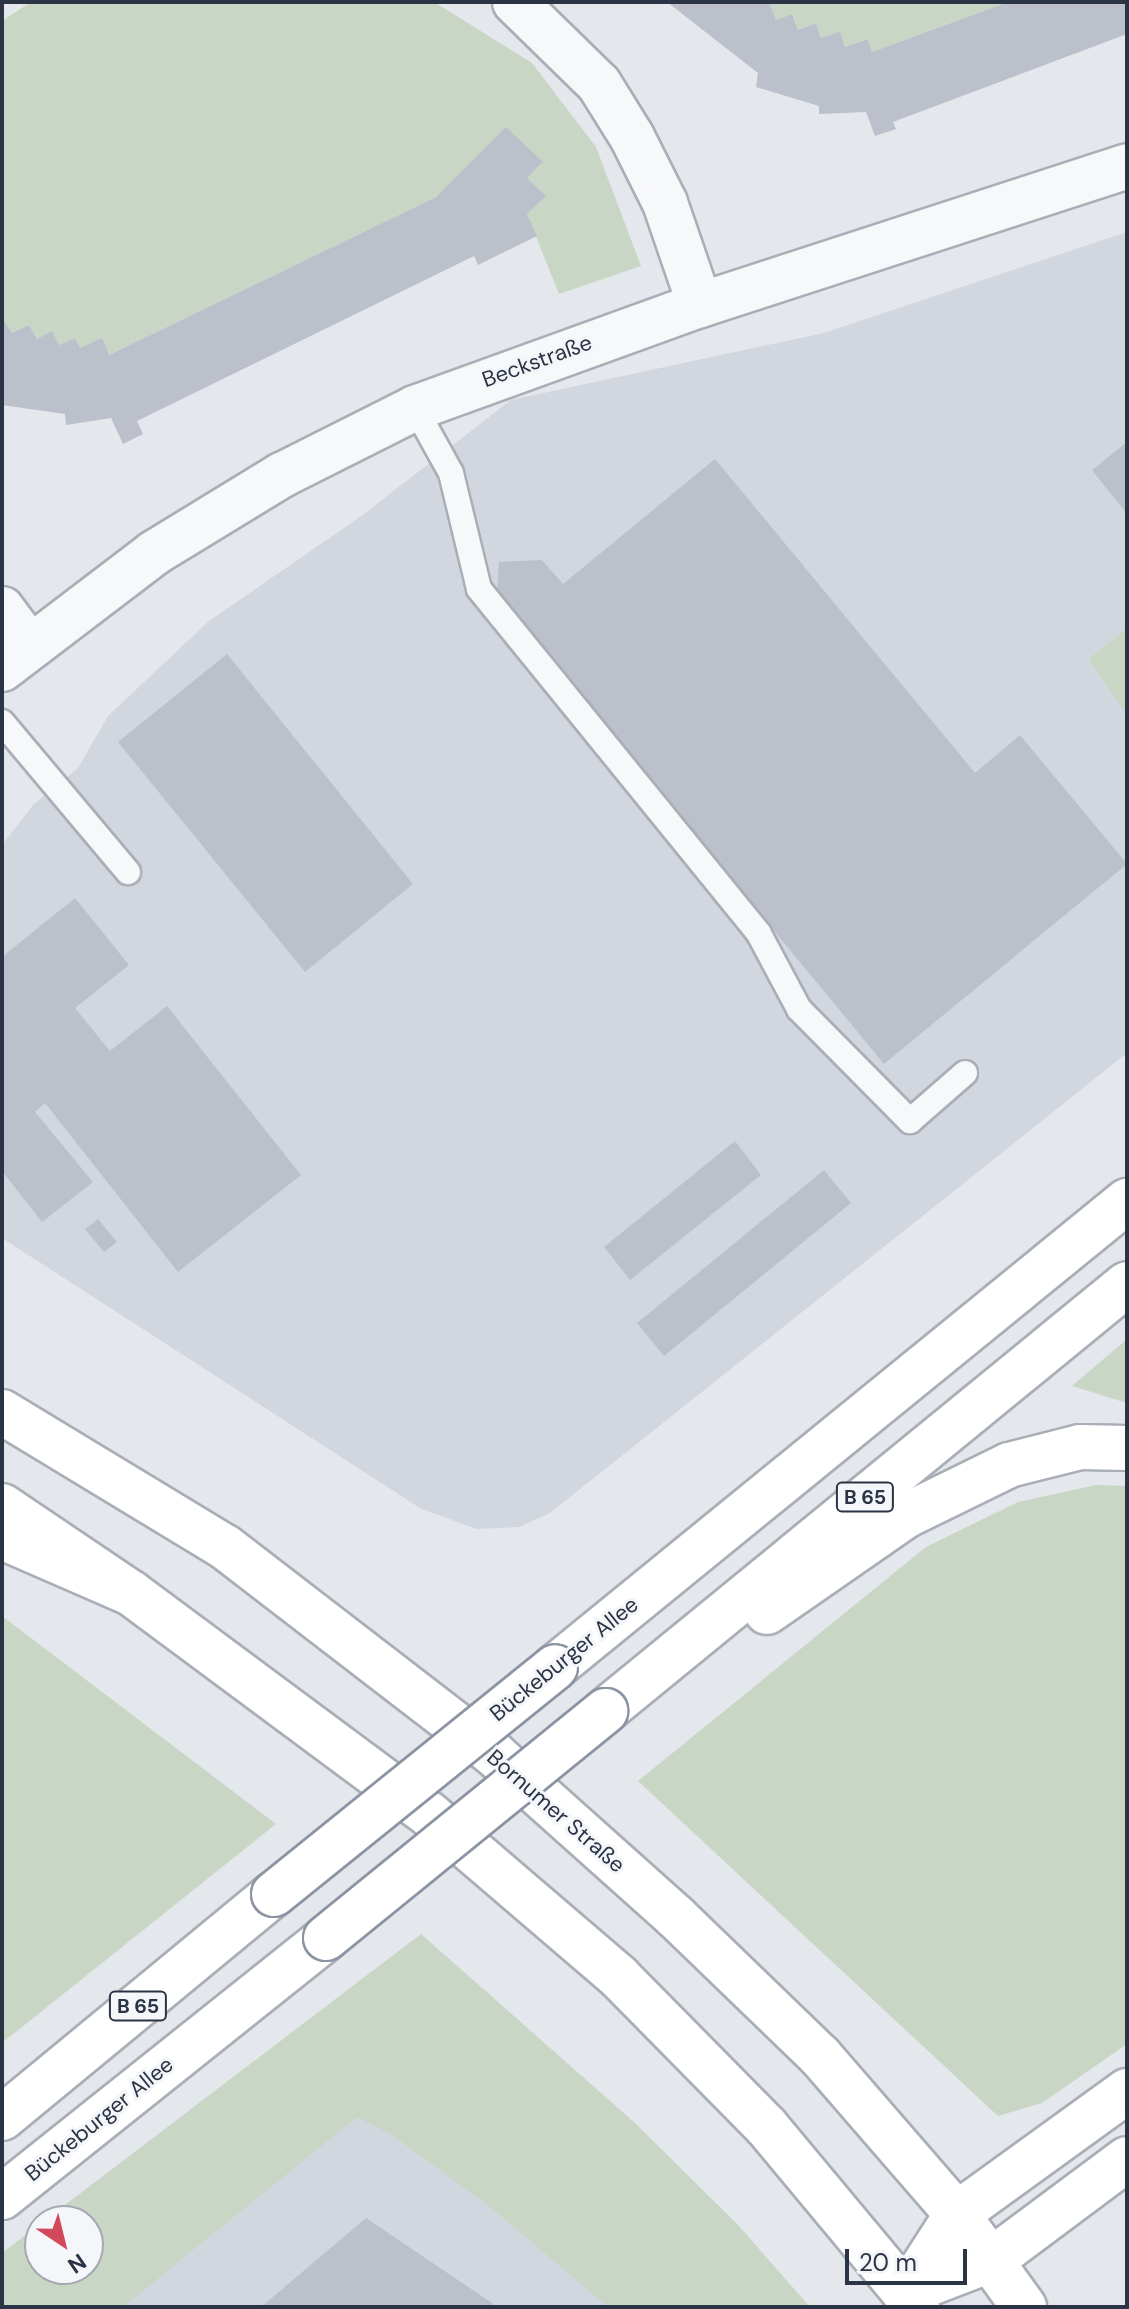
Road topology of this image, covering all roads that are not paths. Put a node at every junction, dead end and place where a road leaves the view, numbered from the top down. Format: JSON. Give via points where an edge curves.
{"nodes":[{"id":1,"x":515,"y":2,"type":"edge"},
{"id":2,"x":1127,"y":166,"type":"edge"},
{"id":3,"x":700,"y":305,"type":"junction"},
{"id":4,"x":415,"y":408,"type":"junction"},
{"id":5,"x":2,"y":609,"type":"edge"},
{"id":6,"x":15,"y":656,"type":"edge"},
{"id":7,"x":2,"y":722,"type":"edge"},
{"id":8,"x":128,"y":872,"type":"dead end"},
{"id":9,"x":965,"y":1073,"type":"dead end"},
{"id":10,"x":1127,"y":1201,"type":"edge"},
{"id":11,"x":1127,"y":1284,"type":"edge"},
{"id":12,"x":2,"y":1412,"type":"edge"},
{"id":13,"x":1127,"y":1448,"type":"edge"},
{"id":14,"x":2,"y":1506,"type":"edge"},
{"id":15,"x":2,"y":1537,"type":"edge"},
{"id":16,"x":131,"y":1593,"type":"junction"},
{"id":17,"x":605,"y":1711,"type":"junction"},
{"id":18,"x":274,"y":1894,"type":"junction"},
{"id":19,"x":2,"y":2088,"type":"edge"},
{"id":20,"x":1127,"y":2091,"type":"edge"},
{"id":21,"x":2,"y":2118,"type":"edge"},
{"id":22,"x":1127,"y":2159,"type":"edge"},
{"id":23,"x":2,"y":2197,"type":"edge"},
{"id":24,"x":957,"y":2214,"type":"junction"},
{"id":25,"x":993,"y":2259,"type":"junction"},
{"id":26,"x":912,"y":2300,"type":"edge"},
{"id":27,"x":1024,"y":2307,"type":"edge"}],
"edges":[{"from":1,"to":3,"type":"street","via":[[599,84],[632,137],[665,203]]},
{"from":2,"to":3,"type":"street","name":"Beckstraße"},
{"from":3,"to":4,"type":"street","name":"Beckstraße"},
{"from":4,"to":6,"type":"street","name":"Beckstraße","via":[[282,475],[191,530]]},
{"from":4,"to":9,"type":"lane","via":[[451,473],[479,589],[759,934],[799,1009],[910,1121]]},
{"from":5,"to":6,"type":"street"},
{"from":7,"to":8,"type":"lane"},
{"from":10,"to":18,"type":"main road","name":"Bückeburger Allee","number":"B 65","bridge":true},
{"from":11,"to":17,"type":"main road","name":"Bückeburger Allee","number":"B 65"},
{"from":12,"to":24,"type":"main road","name":"Bornumer Straße","via":[[225,1547],[496,1756],[676,1917],[820,2056]]},
{"from":13,"to":17,"type":"main road","via":[[1080,1447],[1009,1465],[905,1516],[723,1642]]},
{"from":14,"to":16,"type":"main road"},
{"from":15,"to":16,"type":"main road"},
{"from":16,"to":26,"type":"main road","via":[[429,1814],[619,1977],[766,2126]]},
{"from":17,"to":23,"type":"main road","name":"Bückeburger Allee","number":"B 65","bridge":true},
{"from":18,"to":19,"type":"main road"},
{"from":18,"to":21,"type":"main road","name":"Bückeburger Allee","number":"B 65"},
{"from":20,"to":24,"type":"main road"},
{"from":22,"to":25,"type":"main road"},
{"from":24,"to":25,"type":"main road","name":"Bornumer Straße"},
{"from":24,"to":26,"type":"main road"},
{"from":25,"to":26,"type":"main road"},
{"from":25,"to":27,"type":"main road","name":"Bornumer Straße"}]}
